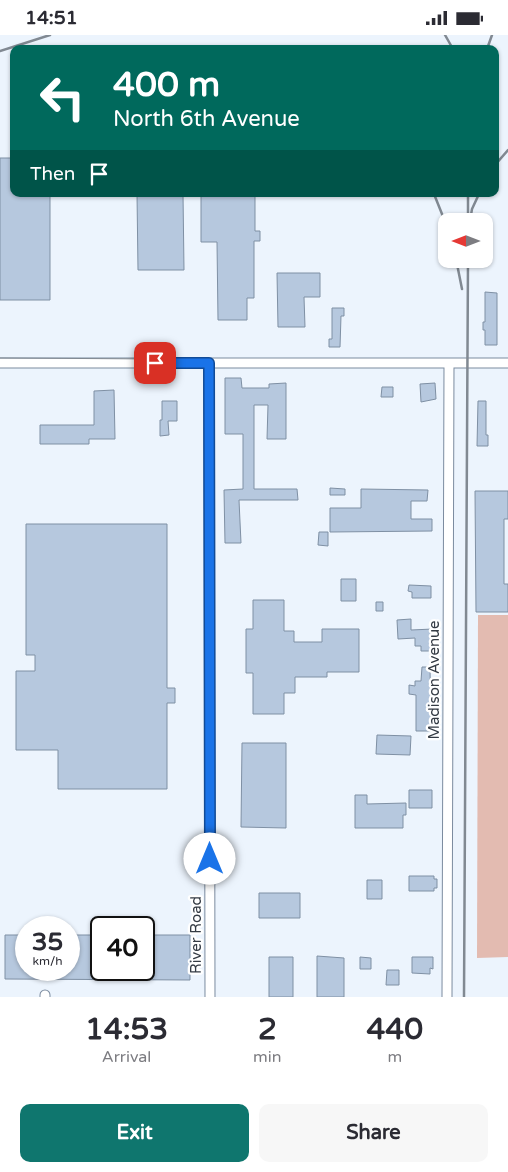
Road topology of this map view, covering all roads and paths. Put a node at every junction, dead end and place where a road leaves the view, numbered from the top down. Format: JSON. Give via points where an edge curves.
{"nodes":[{"id":1,"x":0,"y":363,"type":"edge"},
{"id":2,"x":209,"y":363,"type":"junction"},
{"id":3,"x":508,"y":363,"type":"edge"},
{"id":4,"x":449,"y":364,"type":"junction"},
{"id":5,"x":210,"y":997,"type":"edge"},
{"id":6,"x":447,"y":997,"type":"edge"}],
"edges":[{"from":1,"to":2,"type":"street"},
{"from":2,"to":4,"type":"street"},
{"from":2,"to":5,"type":"street","name":"River Road"},
{"from":3,"to":4,"type":"street"},
{"from":4,"to":6,"type":"street","name":"Madison Avenue"}]}
